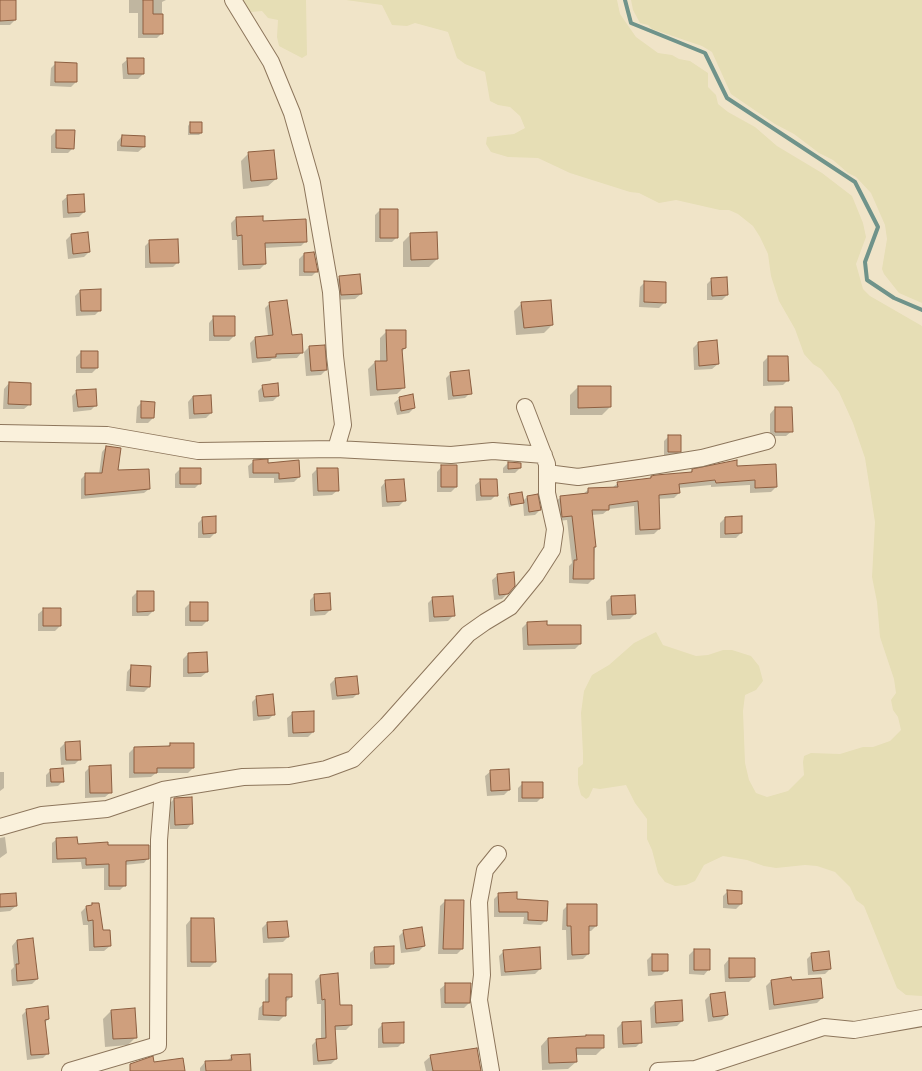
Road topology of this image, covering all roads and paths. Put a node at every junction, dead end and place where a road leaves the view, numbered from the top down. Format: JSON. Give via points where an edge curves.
{"nodes":[{"id":1,"x":233,"y":0,"type":"edge"},
{"id":2,"x":525,"y":407,"type":"dead end"},
{"id":3,"x":0,"y":434,"type":"edge"},
{"id":4,"x":767,"y":441,"type":"dead end"},
{"id":5,"x":336,"y":449,"type":"junction"},
{"id":6,"x":544,"y":455,"type":"junction"},
{"id":7,"x":547,"y":473,"type":"junction"},
{"id":8,"x":163,"y":790,"type":"junction"},
{"id":9,"x":0,"y":827,"type":"edge"},
{"id":10,"x":498,"y":854,"type":"dead end"},
{"id":11,"x":922,"y":1018,"type":"edge"},
{"id":12,"x":70,"y":1071,"type":"edge"},
{"id":13,"x":491,"y":1071,"type":"edge"},
{"id":14,"x":658,"y":1071,"type":"edge"}],
"edges":[{"from":1,"to":5,"type":"street","via":[[271,62],[292,113],[312,184],[332,292],[342,425]]},
{"from":2,"to":6,"type":"street"},
{"from":3,"to":5,"type":"street","via":[[108,435],[198,451]]},
{"from":4,"to":7,"type":"street","via":[[702,458],[640,468],[578,477]]},
{"from":5,"to":6,"type":"street","via":[[451,455],[493,451]]},
{"from":6,"to":7,"type":"street"},
{"from":7,"to":8,"type":"street","via":[[547,493],[555,529],[552,550],[536,575],[510,607],[468,634],[387,725],[353,759],[326,769],[289,776],[243,777]]},
{"from":8,"to":9,"type":"street","via":[[107,809],[42,816]]},
{"from":8,"to":12,"type":"street","via":[[159,840],[158,1045]]},
{"from":10,"to":13,"type":"street","via":[[485,870],[479,907],[482,976],[479,1000]]},
{"from":11,"to":14,"type":"street","via":[[854,1030],[824,1027],[695,1069]]}]}
